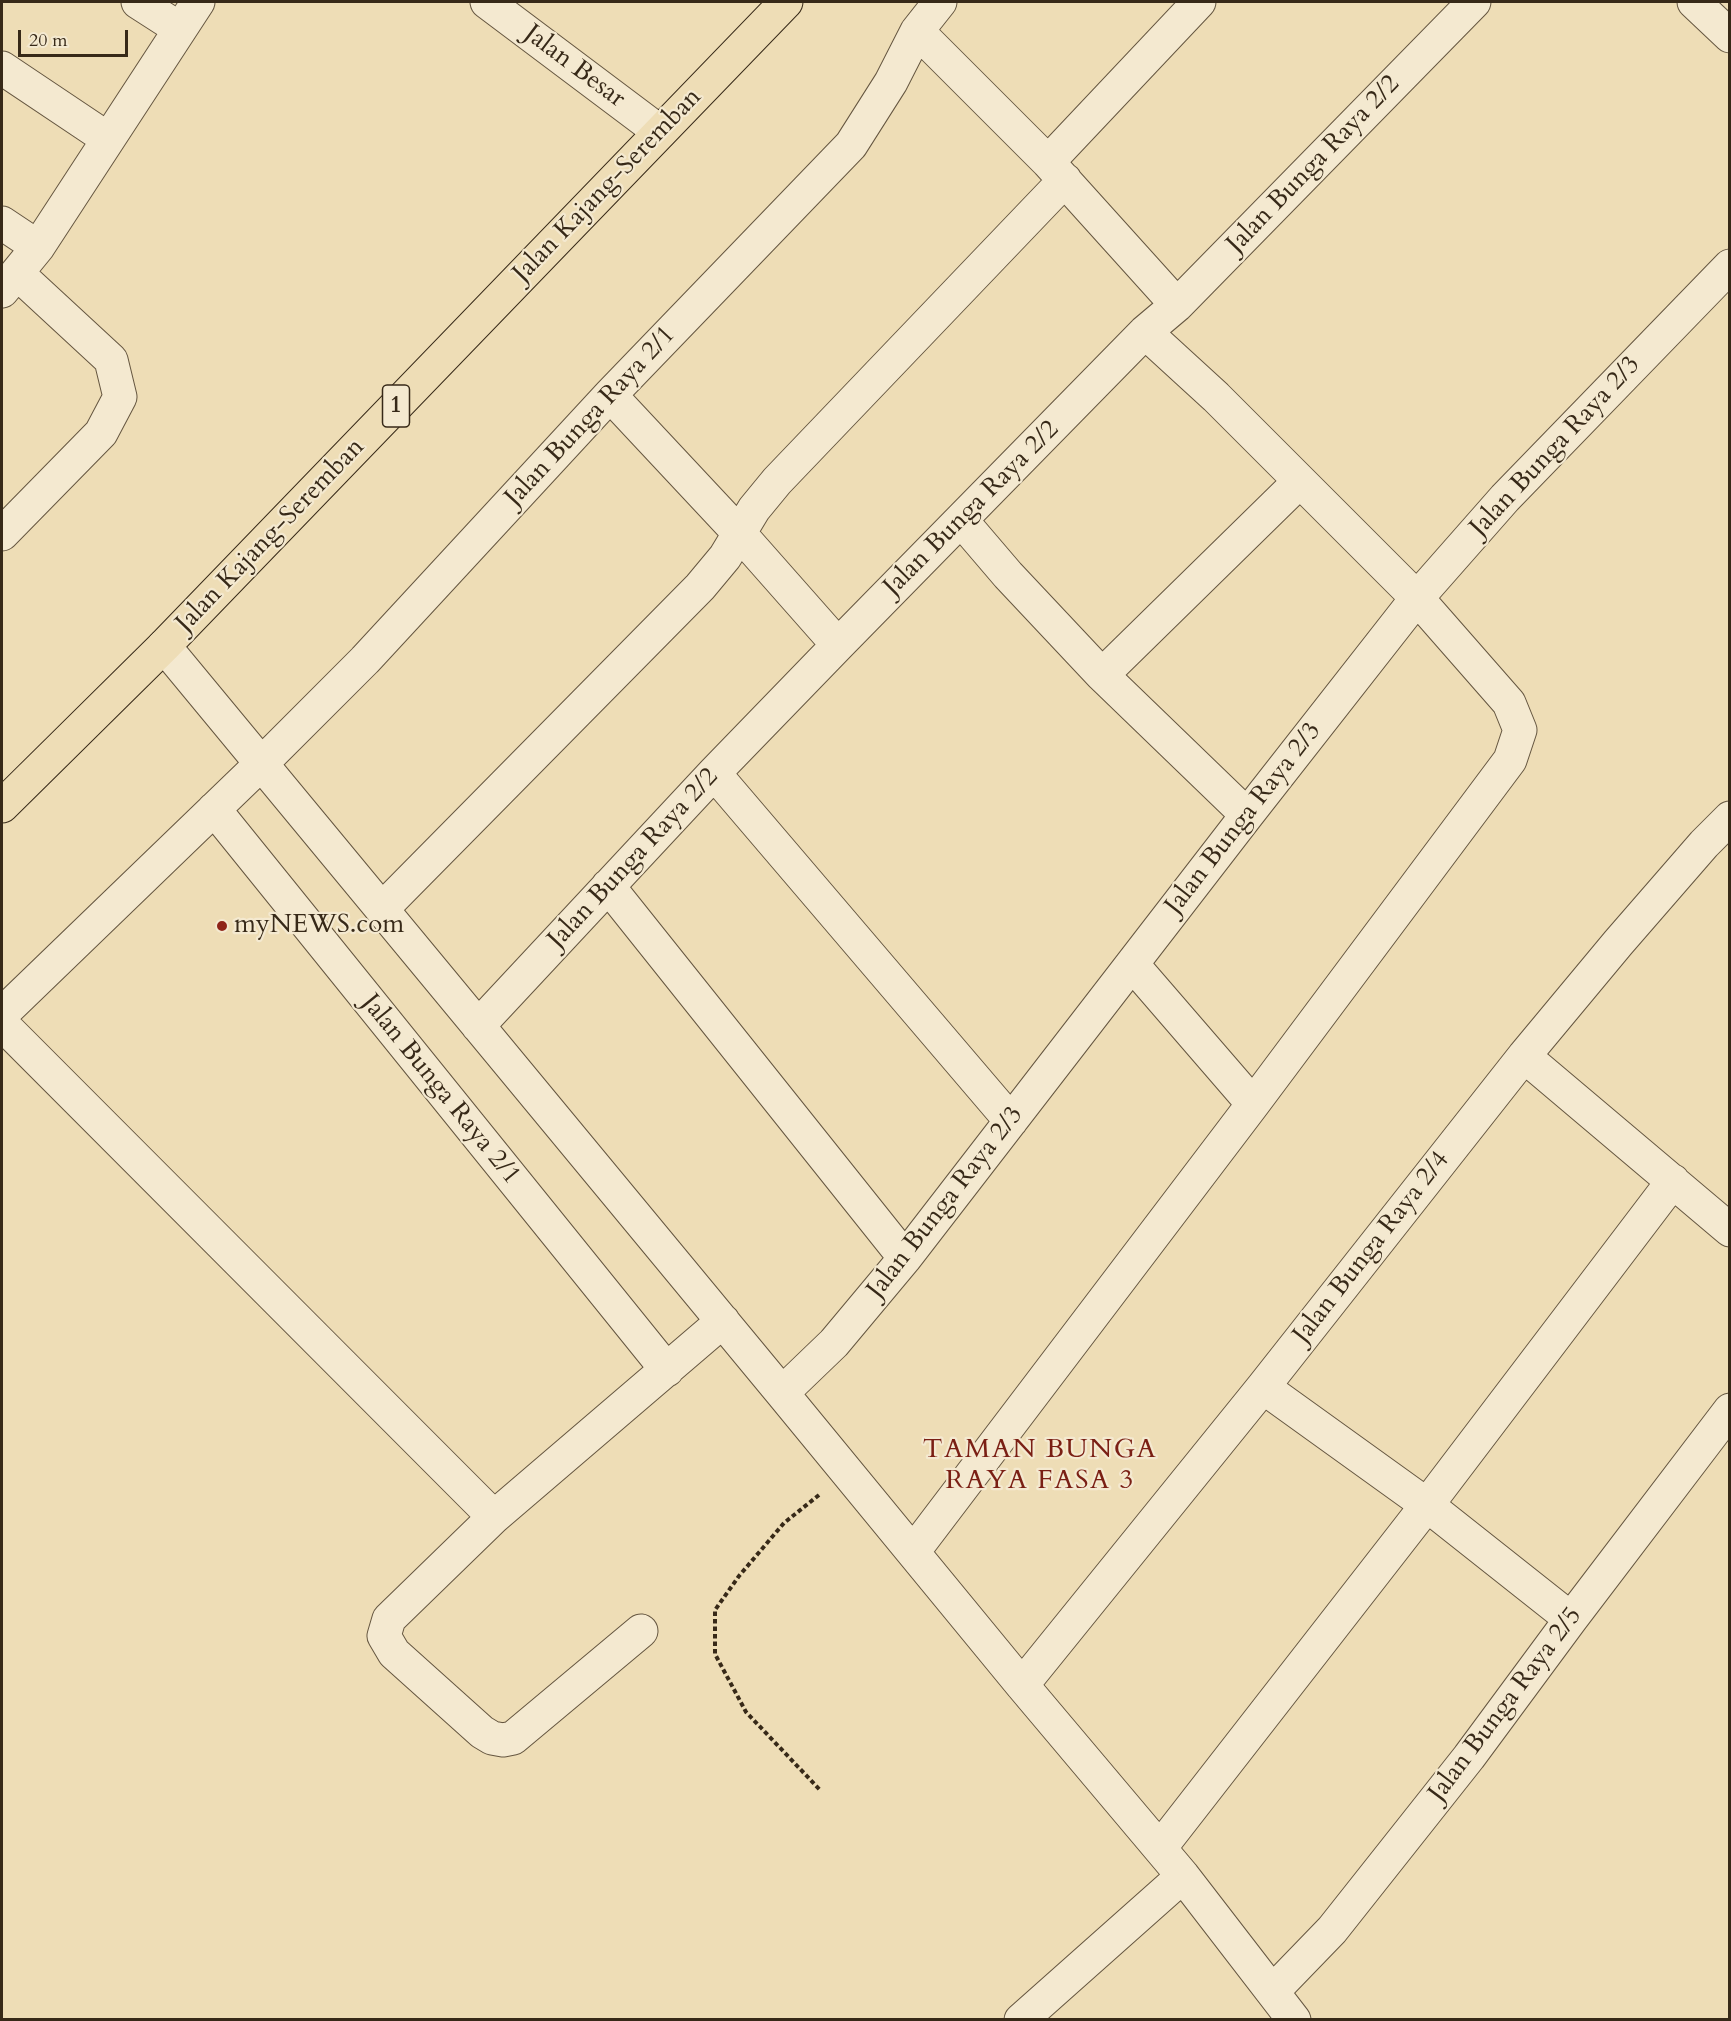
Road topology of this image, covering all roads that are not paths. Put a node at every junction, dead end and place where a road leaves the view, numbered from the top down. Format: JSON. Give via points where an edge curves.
{"nodes":[{"id":1,"x":138,"y":2,"type":"edge"},
{"id":2,"x":198,"y":2,"type":"edge"},
{"id":3,"x":487,"y":2,"type":"edge"},
{"id":4,"x":786,"y":2,"type":"edge"},
{"id":5,"x":940,"y":2,"type":"edge"},
{"id":6,"x":1199,"y":2,"type":"edge"},
{"id":7,"x":1474,"y":2,"type":"edge"},
{"id":8,"x":1694,"y":2,"type":"edge"},
{"id":9,"x":180,"y":29,"type":"junction"},
{"id":10,"x":917,"y":32,"type":"junction"},
{"id":11,"x":1730,"y":36,"type":"edge"},
{"id":12,"x":2,"y":68,"type":"edge"},
{"id":13,"x":660,"y":132,"type":"junction"},
{"id":14,"x":108,"y":139,"type":"junction"},
{"id":15,"x":1056,"y":171,"type":"junction"},
{"id":16,"x":2,"y":223,"type":"edge"},
{"id":17,"x":38,"y":247,"type":"junction"},
{"id":18,"x":1730,"y":266,"type":"edge"},
{"id":19,"x":10,"y":283,"type":"edge"},
{"id":20,"x":1177,"y":305,"type":"junction"},
{"id":21,"x":1146,"y":332,"type":"junction"},
{"id":22,"x":610,"y":395,"type":"junction"},
{"id":23,"x":1299,"y":482,"type":"junction"},
{"id":24,"x":961,"y":520,"type":"junction"},
{"id":25,"x":2,"y":534,"type":"edge"},
{"id":26,"x":740,"y":534,"type":"junction"},
{"id":27,"x":1417,"y":598,"type":"junction"},
{"id":28,"x":838,"y":645,"type":"junction"},
{"id":29,"x":164,"y":646,"type":"junction"},
{"id":30,"x":1102,"y":675,"type":"junction"},
{"id":31,"x":261,"y":764,"type":"junction"},
{"id":32,"x":714,"y":773,"type":"junction"},
{"id":33,"x":2,"y":806,"type":"edge"},
{"id":34,"x":214,"y":810,"type":"junction"},
{"id":35,"x":1247,"y":814,"type":"junction"},
{"id":36,"x":1730,"y":818,"type":"edge"},
{"id":37,"x":608,"y":886,"type":"junction"},
{"id":38,"x":382,"y":909,"type":"junction"},
{"id":39,"x":1132,"y":964,"type":"junction"},
{"id":40,"x":2,"y":1014,"type":"edge"},
{"id":41,"x":2,"y":1024,"type":"edge"},
{"id":42,"x":478,"y":1026,"type":"junction"},
{"id":43,"x":1524,"y":1056,"type":"junction"},
{"id":44,"x":1253,"y":1104,"type":"junction"},
{"id":45,"x":1011,"y":1121,"type":"junction"},
{"id":46,"x":1673,"y":1181,"type":"junction"},
{"id":47,"x":1730,"y":1230,"type":"edge"},
{"id":48,"x":905,"y":1258,"type":"junction"},
{"id":49,"x":723,"y":1321,"type":"junction"},
{"id":50,"x":667,"y":1370,"type":"junction"},
{"id":51,"x":1263,"y":1387,"type":"junction"},
{"id":52,"x":782,"y":1393,"type":"junction"},
{"id":53,"x":1730,"y":1410,"type":"edge"},
{"id":54,"x":1427,"y":1505,"type":"junction"},
{"id":55,"x":494,"y":1517,"type":"junction"},
{"id":56,"x":913,"y":1552,"type":"junction"},
{"id":57,"x":1571,"y":1619,"type":"junction"},
{"id":58,"x":641,"y":1631,"type":"dead end"},
{"id":59,"x":1022,"y":1685,"type":"junction"},
{"id":60,"x":1160,"y":1848,"type":"junction"},
{"id":61,"x":1183,"y":1876,"type":"junction"},
{"id":62,"x":1273,"y":1991,"type":"junction"},
{"id":63,"x":1021,"y":2019,"type":"edge"},
{"id":64,"x":1294,"y":2019,"type":"edge"}],
"edges":[{"from":1,"to":9,"type":"street"},
{"from":2,"to":9,"type":"street"},
{"from":3,"to":13,"type":"street","name":"Jalan Besar"},
{"from":4,"to":13,"type":"main road","name":"Jalan Kajang-Seremban","number":"1"},
{"from":5,"to":10,"type":"street","name":"Jalan Bunga Raya 2/1"},
{"from":6,"to":15,"type":"street"},
{"from":7,"to":20,"type":"street","name":"Jalan Bunga Raya 2/2"},
{"from":8,"to":11,"type":"street"},
{"from":9,"to":14,"type":"street"},
{"from":10,"to":15,"type":"street"},
{"from":10,"to":22,"type":"street","name":"Jalan Bunga Raya 2/1","via":[[851,145]]},
{"from":12,"to":14,"type":"street"},
{"from":13,"to":29,"type":"main road","name":"Jalan Kajang-Seremban","number":"1"},
{"from":14,"to":17,"type":"street"},
{"from":15,"to":20,"type":"street"},
{"from":15,"to":26,"type":"street","via":[[777,481]]},
{"from":16,"to":17,"type":"street"},
{"from":17,"to":19,"type":"street"},
{"from":18,"to":27,"type":"street","name":"Jalan Bunga Raya 2/3","via":[[1505,498]]},
{"from":19,"to":25,"type":"street","via":[[111,360],[120,397],[101,433]]},
{"from":20,"to":21,"type":"street","name":"Jalan Bunga Raya 2/2"},
{"from":21,"to":23,"type":"street"},
{"from":21,"to":24,"type":"street","name":"Jalan Bunga Raya 2/2"},
{"from":22,"to":26,"type":"street"},
{"from":22,"to":31,"type":"street","name":"Jalan Bunga Raya 2/1","via":[[365,660]]},
{"from":23,"to":27,"type":"street"},
{"from":23,"to":30,"type":"street"},
{"from":24,"to":28,"type":"street","name":"Jalan Bunga Raya 2/2"},
{"from":24,"to":30,"type":"street"},
{"from":26,"to":28,"type":"street"},
{"from":26,"to":38,"type":"street","via":[[700,587]]},
{"from":27,"to":35,"type":"street","name":"Jalan Bunga Raya 2/3"},
{"from":27,"to":44,"type":"street","via":[[1509,703],[1520,730],[1510,760]]},
{"from":28,"to":32,"type":"street","name":"Jalan Bunga Raya 2/2"},
{"from":29,"to":31,"type":"street"},
{"from":29,"to":33,"type":"main road","name":"Jalan Kajang-Seremban","number":"1"},
{"from":30,"to":35,"type":"street"},
{"from":31,"to":34,"type":"street","name":"Jalan Bunga Raya 2/1"},
{"from":31,"to":38,"type":"street"},
{"from":32,"to":37,"type":"street","name":"Jalan Bunga Raya 2/2"},
{"from":32,"to":45,"type":"street"},
{"from":34,"to":40,"type":"street","name":"Jalan Bunga Raya 2/1"},
{"from":34,"to":50,"type":"street","name":"Jalan Bunga Raya 2/1"},
{"from":35,"to":39,"type":"street","name":"Jalan Bunga Raya 2/3"},
{"from":36,"to":43,"type":"street","name":"Jalan Bunga Raya 2/4"},
{"from":37,"to":42,"type":"street","name":"Jalan Bunga Raya 2/2"},
{"from":37,"to":48,"type":"street"},
{"from":38,"to":42,"type":"street"},
{"from":39,"to":44,"type":"street"},
{"from":39,"to":45,"type":"street","name":"Jalan Bunga Raya 2/3"},
{"from":41,"to":55,"type":"street"},
{"from":42,"to":49,"type":"street"},
{"from":43,"to":46,"type":"street"},
{"from":43,"to":51,"type":"street","name":"Jalan Bunga Raya 2/4"},
{"from":44,"to":56,"type":"street"},
{"from":45,"to":48,"type":"street","name":"Jalan Bunga Raya 2/3"},
{"from":46,"to":47,"type":"street"},
{"from":46,"to":54,"type":"street"},
{"from":48,"to":52,"type":"street","name":"Jalan Bunga Raya 2/3","via":[[834,1344]]},
{"from":49,"to":50,"type":"street"},
{"from":49,"to":52,"type":"street"},
{"from":50,"to":55,"type":"street"},
{"from":51,"to":54,"type":"street"},
{"from":51,"to":59,"type":"street","name":"Jalan Bunga Raya 2/4"},
{"from":52,"to":56,"type":"street"},
{"from":53,"to":57,"type":"street","name":"Jalan Bunga Raya 2/5"},
{"from":54,"to":57,"type":"street"},
{"from":54,"to":60,"type":"street"},
{"from":55,"to":58,"type":"street","via":[[389,1618],[384,1636],[394,1653],[482,1732],[504,1740],[513,1737]]},
{"from":56,"to":59,"type":"street"},
{"from":57,"to":62,"type":"street","name":"Jalan Bunga Raya 2/5","via":[[1469,1758],[1332,1930]]},
{"from":59,"to":60,"type":"street"},
{"from":60,"to":61,"type":"street"},
{"from":61,"to":62,"type":"street"},
{"from":61,"to":63,"type":"street"},
{"from":62,"to":64,"type":"street"}]}
